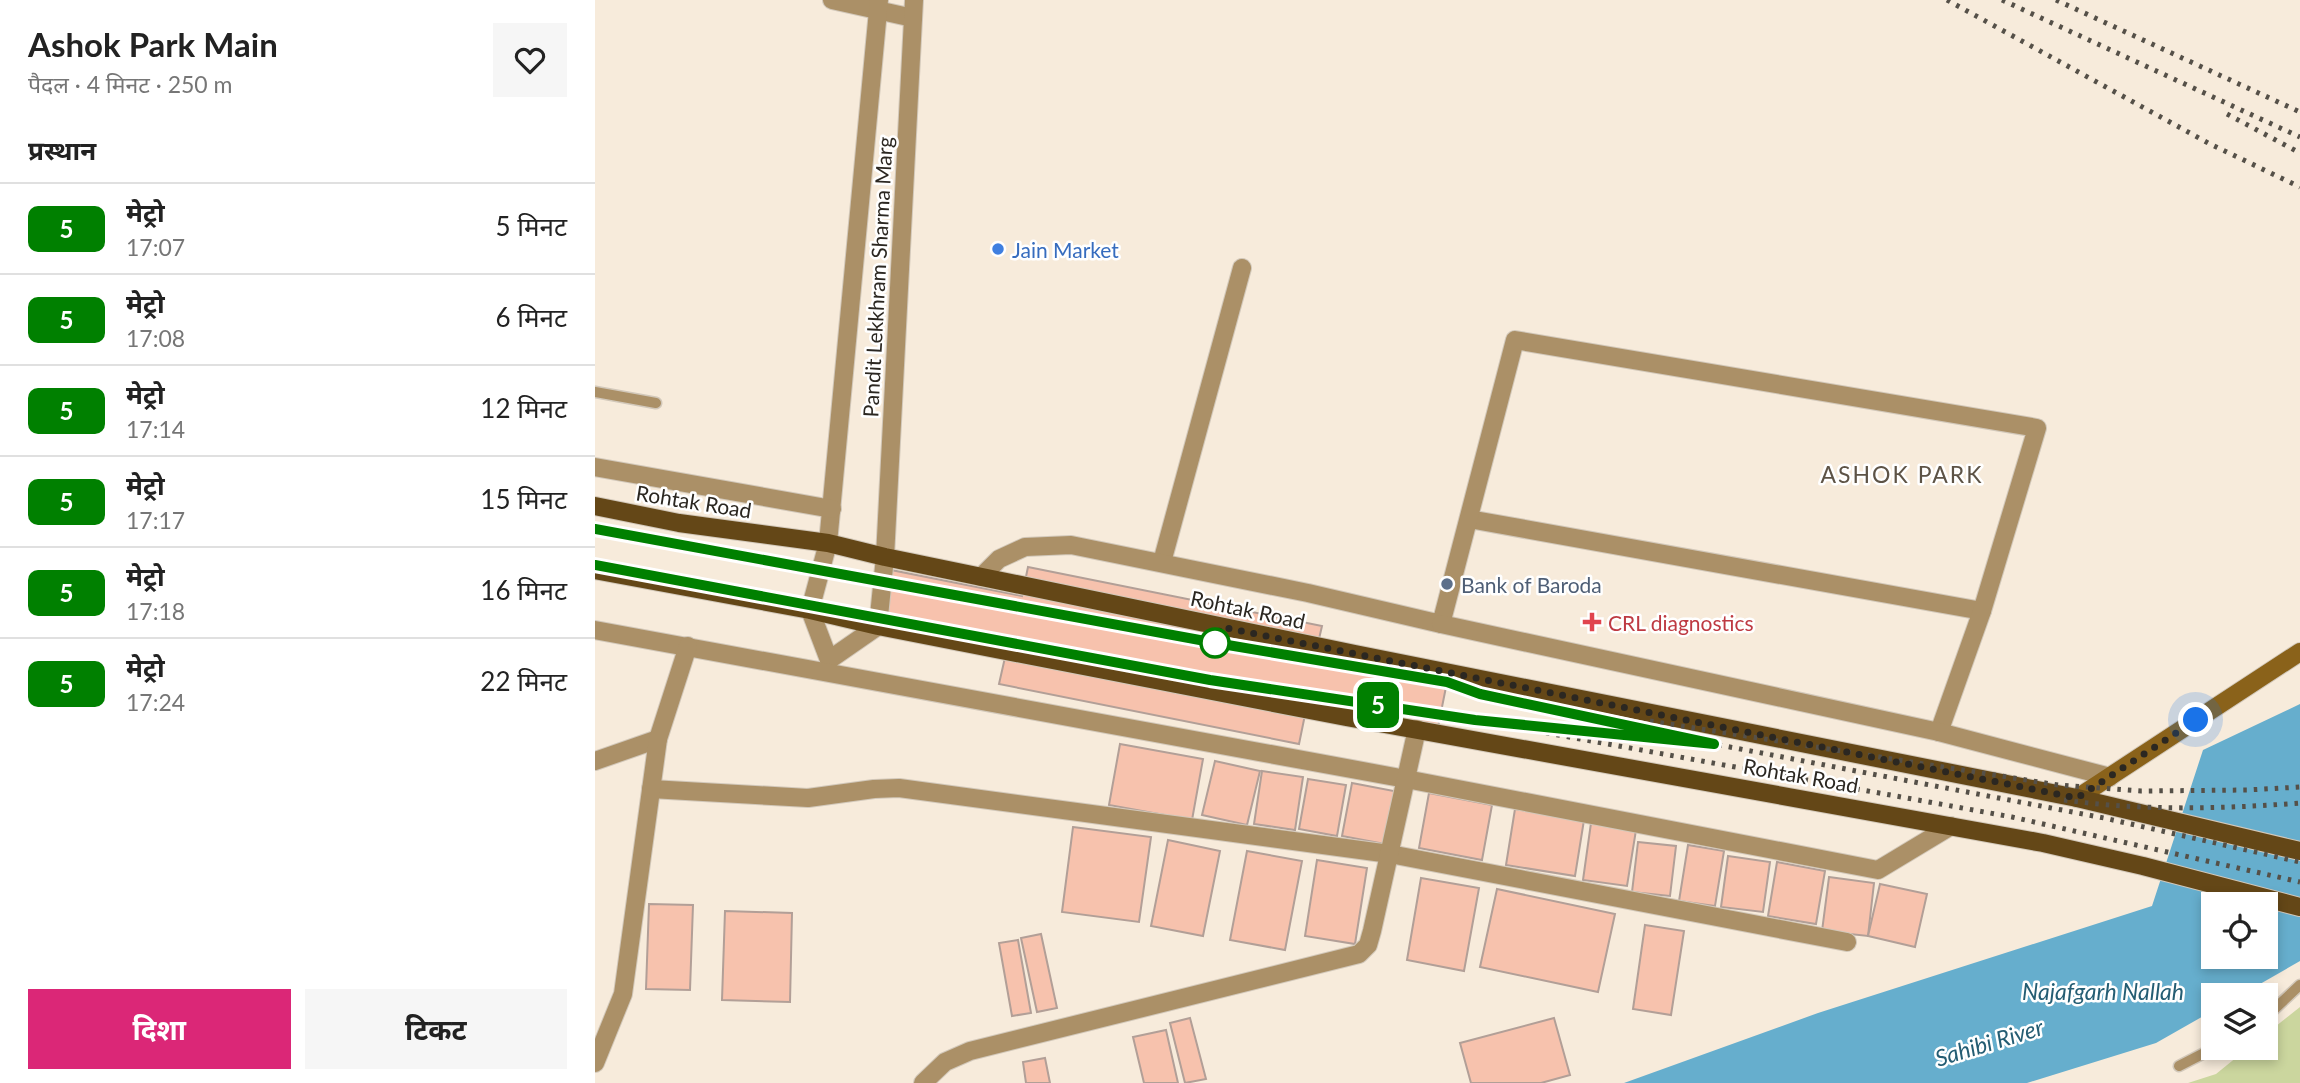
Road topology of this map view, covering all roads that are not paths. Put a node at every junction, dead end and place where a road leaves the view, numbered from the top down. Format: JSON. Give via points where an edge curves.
{"nodes":[{"id":1,"x":832,"y":0,"type":"edge"},
{"id":2,"x":878,"y":6,"type":"edge"},
{"id":3,"x":914,"y":9,"type":"edge"},
{"id":4,"x":1242,"y":268,"type":"dead end"},
{"id":5,"x":595,"y":392,"type":"edge"},
{"id":6,"x":656,"y":403,"type":"dead end"},
{"id":7,"x":595,"y":467,"type":"edge"},
{"id":8,"x":595,"y":506,"type":"edge"},
{"id":9,"x":832,"y":509,"type":"junction"},
{"id":10,"x":1469,"y":519,"type":"junction"},
{"id":11,"x":828,"y":543,"type":"junction"},
{"id":12,"x":885,"y":557,"type":"junction"},
{"id":13,"x":1162,"y":562,"type":"junction"},
{"id":14,"x":595,"y":570,"type":"edge"},
{"id":15,"x":981,"y":577,"type":"junction"},
{"id":16,"x":810,"y":610,"type":"junction"},
{"id":17,"x":1982,"y":611,"type":"junction"},
{"id":18,"x":1441,"y":624,"type":"junction"},
{"id":19,"x":878,"y":626,"type":"junction"},
{"id":20,"x":595,"y":630,"type":"edge"},
{"id":21,"x":688,"y":646,"type":"junction"},
{"id":22,"x":2300,"y":652,"type":"edge"},
{"id":23,"x":828,"y":666,"type":"junction"},
{"id":24,"x":1417,"y":729,"type":"junction"},
{"id":25,"x":1939,"y":732,"type":"junction"},
{"id":26,"x":658,"y":739,"type":"junction"},
{"id":27,"x":595,"y":761,"type":"edge"},
{"id":28,"x":2110,"y":777,"type":"junction"},
{"id":29,"x":1406,"y":779,"type":"junction"},
{"id":30,"x":651,"y":789,"type":"junction"},
{"id":31,"x":2077,"y":798,"type":"junction"},
{"id":32,"x":1951,"y":826,"type":"junction"},
{"id":33,"x":2300,"y":851,"type":"edge"},
{"id":34,"x":1389,"y":854,"type":"junction"},
{"id":35,"x":2300,"y":907,"type":"edge"},
{"id":36,"x":1847,"y":942,"type":"dead end"},
{"id":37,"x":2300,"y":985,"type":"edge"},
{"id":38,"x":2278,"y":1006,"type":"edge"},
{"id":39,"x":2201,"y":1055,"type":"edge"},
{"id":40,"x":595,"y":1063,"type":"edge"},
{"id":41,"x":2179,"y":1066,"type":"dead end"},
{"id":42,"x":923,"y":1083,"type":"edge"}],
"edges":[{"from":1,"to":2,"type":"street"},
{"from":2,"to":3,"type":"street"},
{"from":2,"to":9,"type":"street","name":"Pandit Lekkhram Sharma Marg"},
{"from":3,"to":12,"type":"street","name":"Pandit Lekkhram Sharma Marg"},
{"from":4,"to":13,"type":"street"},
{"from":5,"to":6,"type":"lane"},
{"from":7,"to":9,"type":"street"},
{"from":8,"to":11,"type":"main road","name":"Rohtak Road","via":[[679,523]]},
{"from":9,"to":11,"type":"street","name":"Pandit Lekkhram Sharma Marg"},
{"from":10,"to":17,"type":"street"},
{"from":10,"to":17,"type":"street","via":[[1515,340],[2037,428]]},
{"from":10,"to":18,"type":"street"},
{"from":11,"to":12,"type":"main road","name":"Rohtak Road"},
{"from":11,"to":16,"type":"street","name":"Pandit Lekkhram Sharma Marg"},
{"from":12,"to":15,"type":"main road","name":"Rohtak Road"},
{"from":12,"to":19,"type":"street","name":"Pandit Lekkhram Sharma Marg"},
{"from":13,"to":15,"type":"street","via":[[1071,545],[1025,547],[999,559]]},
{"from":13,"to":18,"type":"street"},
{"from":14,"to":16,"type":"main road"},
{"from":15,"to":31,"type":"main road","name":"Rohtak Road"},
{"from":16,"to":19,"type":"main road","name":"Rohtak Road"},
{"from":16,"to":23,"type":"street"},
{"from":17,"to":25,"type":"street"},
{"from":18,"to":25,"type":"street"},
{"from":19,"to":23,"type":"street"},
{"from":19,"to":24,"type":"main road","name":"Rohtak Road"},
{"from":20,"to":21,"type":"street"},
{"from":21,"to":23,"type":"street"},
{"from":21,"to":26,"type":"street"},
{"from":22,"to":28,"type":"street"},
{"from":23,"to":29,"type":"street"},
{"from":24,"to":29,"type":"street"},
{"from":24,"to":32,"type":"main road","name":"Rohtak Road"},
{"from":25,"to":28,"type":"street"},
{"from":26,"to":27,"type":"street"},
{"from":26,"to":30,"type":"street"},
{"from":28,"to":31,"type":"street"},
{"from":29,"to":32,"type":"street","via":[[1878,870]]},
{"from":29,"to":34,"type":"street"},
{"from":30,"to":34,"type":"street","via":[[808,798],[899,788]]},
{"from":30,"to":40,"type":"street","via":[[623,994]]},
{"from":31,"to":33,"type":"main road","name":"Rohtak Road"},
{"from":32,"to":35,"type":"main road","name":"Rohtak Road","via":[[2144,866]]},
{"from":34,"to":36,"type":"street"},
{"from":34,"to":42,"type":"street","via":[[1373,931],[1359,954],[970,1051],[945,1062]]},
{"from":37,"to":38,"type":"lane"},
{"from":39,"to":41,"type":"lane"}]}
